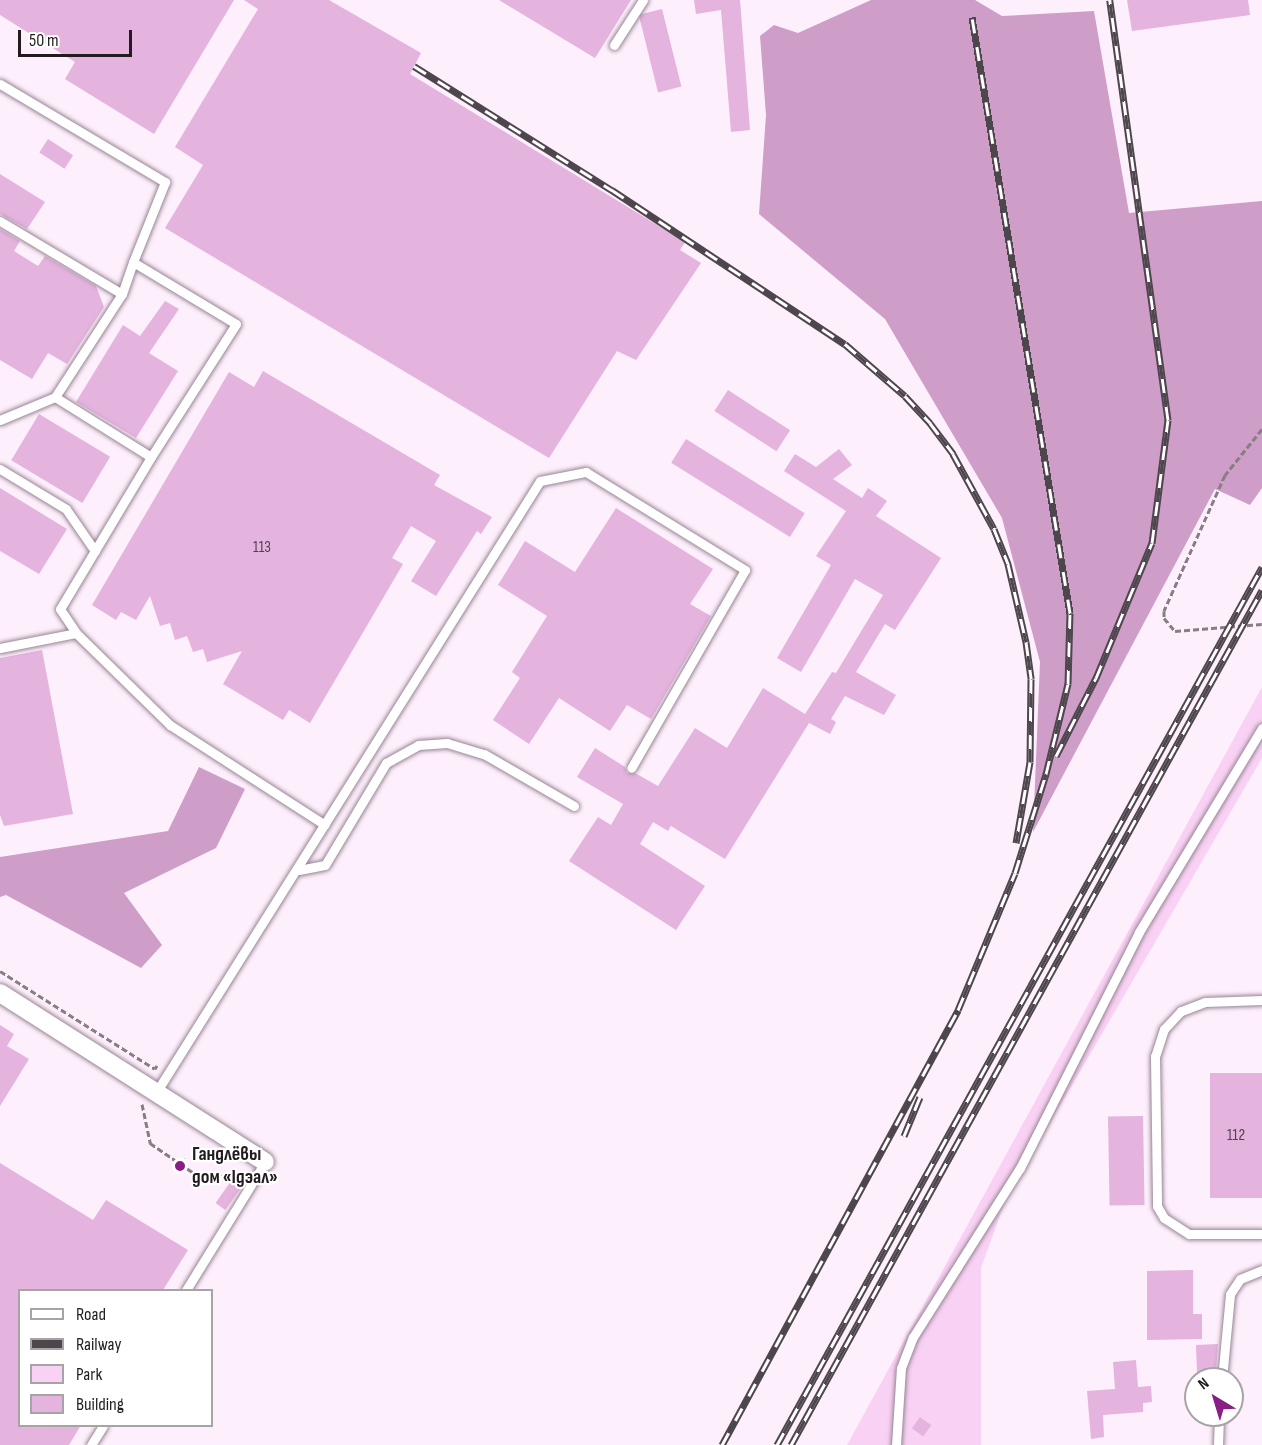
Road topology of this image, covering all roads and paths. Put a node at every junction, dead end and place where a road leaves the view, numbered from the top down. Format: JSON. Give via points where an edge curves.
{"nodes":[{"id":1,"x":643,"y":0,"type":"edge"},
{"id":2,"x":614,"y":45,"type":"dead end"},
{"id":3,"x":0,"y":84,"type":"edge"},
{"id":4,"x":0,"y":221,"type":"edge"},
{"id":5,"x":133,"y":262,"type":"junction"},
{"id":6,"x":122,"y":294,"type":"junction"},
{"id":7,"x":55,"y":397,"type":"junction"},
{"id":8,"x":0,"y":420,"type":"edge"},
{"id":9,"x":1262,"y":429,"type":"edge"},
{"id":10,"x":151,"y":458,"type":"junction"},
{"id":11,"x":0,"y":469,"type":"edge"},
{"id":12,"x":95,"y":551,"type":"junction"},
{"id":13,"x":1262,"y":624,"type":"edge"},
{"id":14,"x":76,"y":633,"type":"junction"},
{"id":15,"x":0,"y":648,"type":"edge"},
{"id":16,"x":1262,"y":728,"type":"edge"},
{"id":17,"x":631,"y":768,"type":"dead end"},
{"id":18,"x":574,"y":806,"type":"dead end"},
{"id":19,"x":325,"y":825,"type":"junction"},
{"id":20,"x":299,"y":870,"type":"junction"},
{"id":21,"x":0,"y":971,"type":"edge"},
{"id":22,"x":0,"y":993,"type":"edge"},
{"id":23,"x":1262,"y":1000,"type":"edge"},
{"id":24,"x":161,"y":1060,"type":"dead end"},
{"id":25,"x":157,"y":1091,"type":"junction"},
{"id":26,"x":138,"y":1092,"type":"dead end"},
{"id":27,"x":185,"y":1158,"type":"dead end"},
{"id":28,"x":265,"y":1162,"type":"joint"},
{"id":29,"x":180,"y":1166,"type":"junction"},
{"id":30,"x":251,"y":1185,"type":"junction"},
{"id":31,"x":1262,"y":1234,"type":"edge"},
{"id":32,"x":1262,"y":1270,"type":"edge"},
{"id":33,"x":187,"y":1289,"type":"edge"},
{"id":34,"x":1223,"y":1367,"type":"edge"},
{"id":35,"x":102,"y":1427,"type":"edge"},
{"id":36,"x":1219,"y":1427,"type":"edge"},
{"id":37,"x":91,"y":1445,"type":"edge"},
{"id":38,"x":896,"y":1445,"type":"edge"},
{"id":39,"x":1218,"y":1445,"type":"edge"}],
"edges":[{"from":1,"to":2,"type":"lane"},
{"from":3,"to":5,"type":"lane","via":[[165,182]]},
{"from":4,"to":6,"type":"lane"},
{"from":5,"to":6,"type":"lane"},
{"from":5,"to":10,"type":"lane","via":[[236,324]]},
{"from":6,"to":7,"type":"lane"},
{"from":7,"to":8,"type":"lane"},
{"from":7,"to":10,"type":"lane"},
{"from":9,"to":13,"type":"path","via":[[1225,475],[1164,611],[1164,618],[1175,631]]},
{"from":10,"to":12,"type":"lane"},
{"from":11,"to":12,"type":"lane","via":[[66,509]]},
{"from":12,"to":14,"type":"lane","via":[[60,609]]},
{"from":14,"to":15,"type":"lane"},
{"from":14,"to":19,"type":"lane","via":[[170,725]]},
{"from":16,"to":38,"type":"lane","via":[[1139,932],[1020,1168],[913,1337],[901,1368]]},
{"from":17,"to":19,"type":"lane","via":[[745,570],[586,471],[540,481]]},
{"from":18,"to":20,"type":"lane","via":[[484,754],[447,743],[418,745],[386,763],[325,865]]},
{"from":19,"to":20,"type":"lane"},
{"from":20,"to":25,"type":"lane"},
{"from":21,"to":24,"type":"path","via":[[155,1069]]},
{"from":22,"to":25,"type":"street"},
{"from":23,"to":31,"type":"lane","via":[[1205,1002],[1181,1011],[1164,1029],[1155,1056],[1157,1206],[1164,1218],[1189,1234]]},
{"from":25,"to":28,"type":"street"},
{"from":26,"to":29,"type":"path","via":[[150,1143]]},
{"from":27,"to":29,"type":"path"},
{"from":28,"to":30,"type":"lane"},
{"from":29,"to":30,"type":"path","via":[[204,1180],[234,1174]]},
{"from":30,"to":33,"type":"lane"},
{"from":32,"to":34,"type":"lane","via":[[1240,1279],[1230,1294]]},
{"from":35,"to":37,"type":"lane"},
{"from":36,"to":39,"type":"lane"}]}
